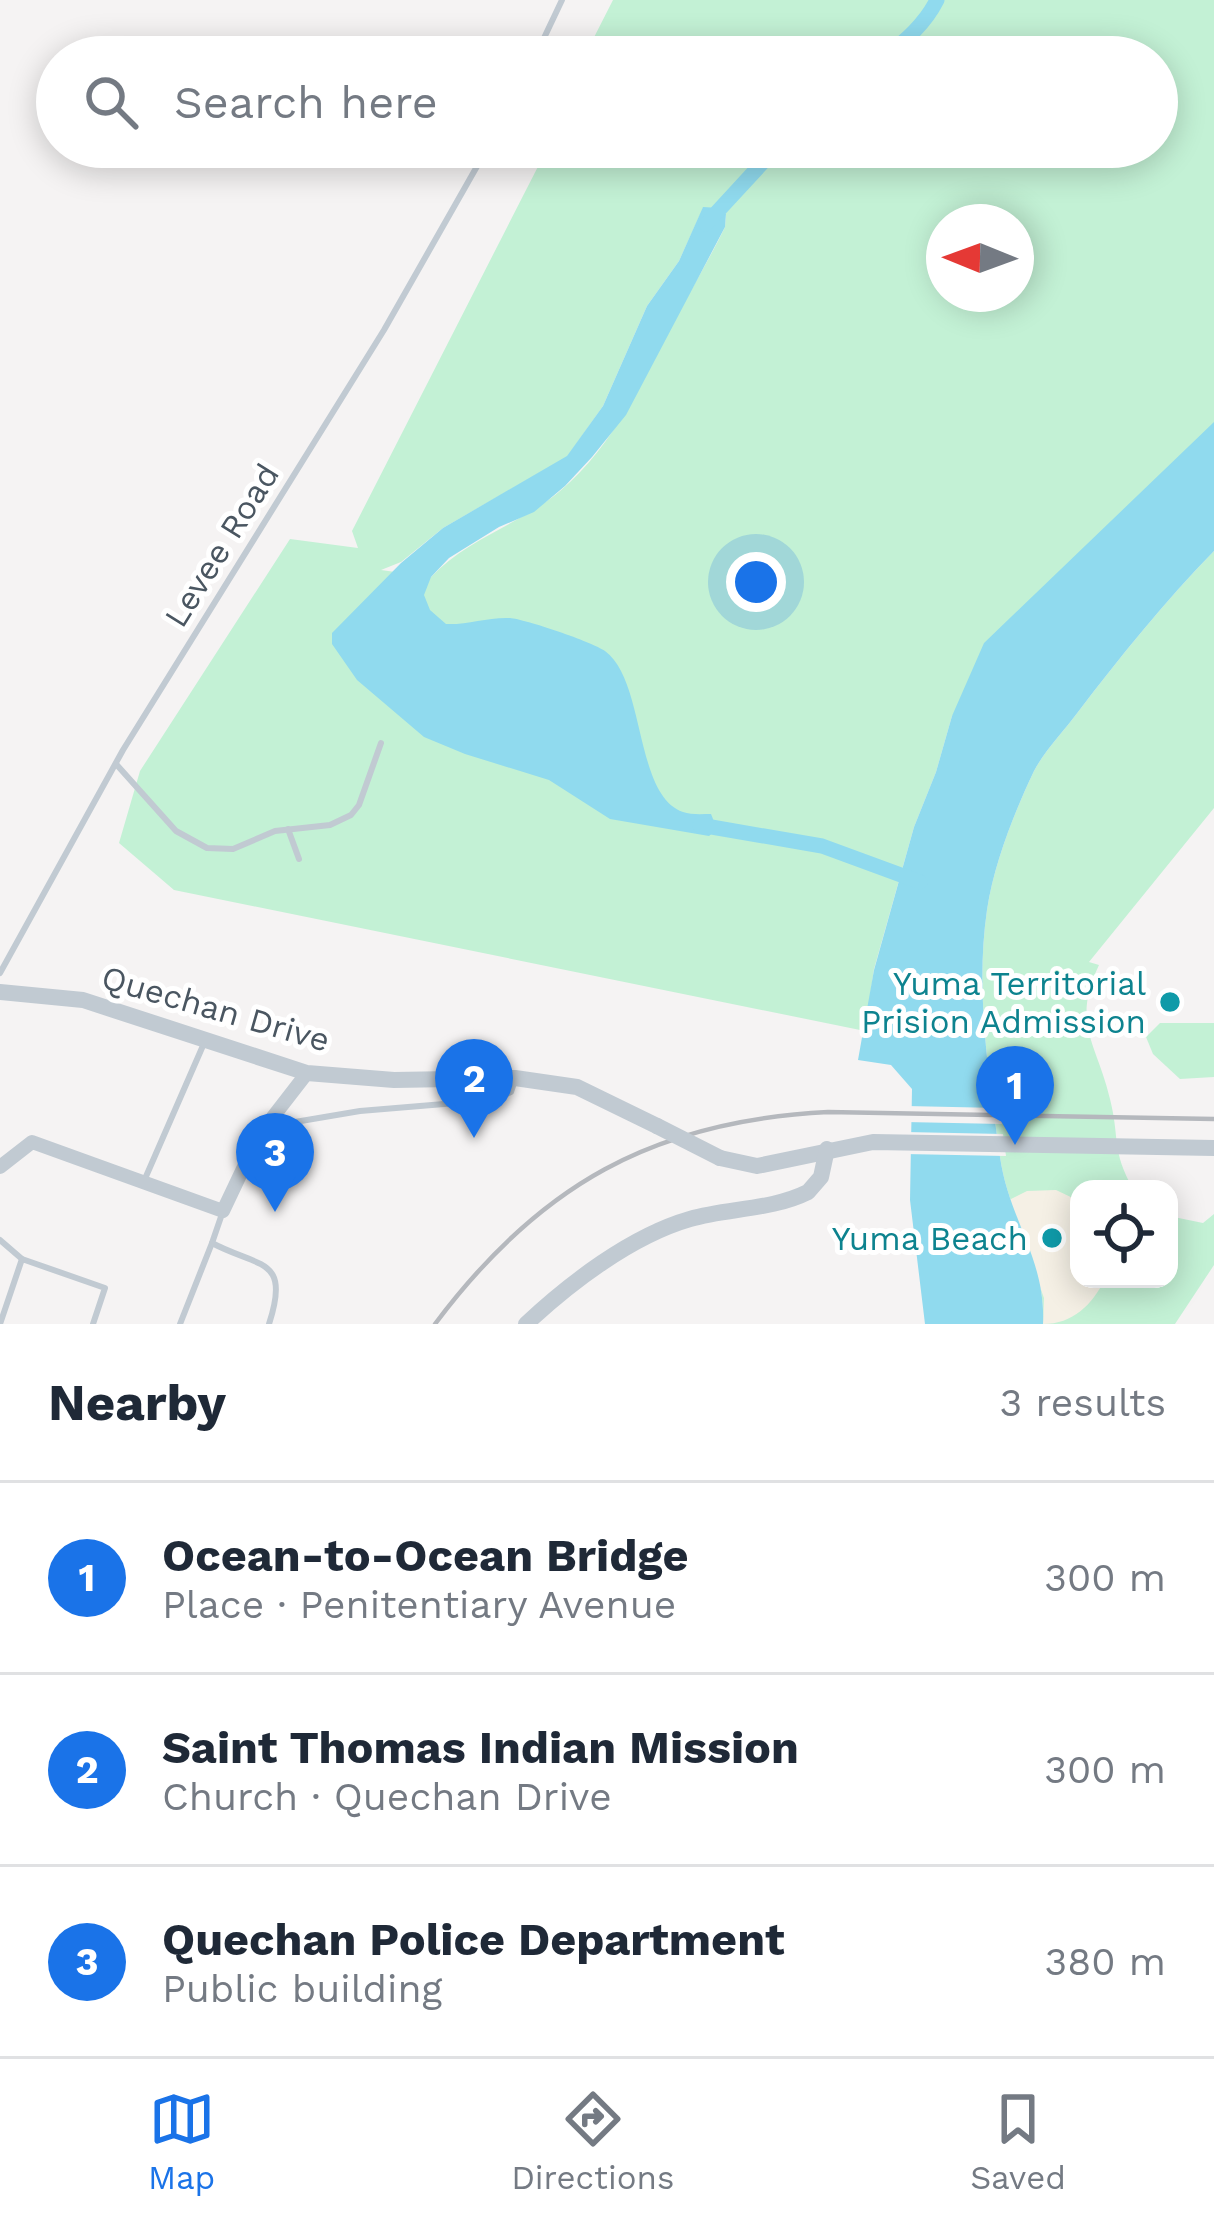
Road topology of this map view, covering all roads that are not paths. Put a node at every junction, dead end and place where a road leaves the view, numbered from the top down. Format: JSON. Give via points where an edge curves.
{"nodes":[{"id":1,"x":562,"y":0,"type":"edge"},
{"id":2,"x":545,"y":36,"type":"edge"},
{"id":3,"x":476,"y":168,"type":"edge"},
{"id":4,"x":381,"y":743,"type":"dead end"},
{"id":5,"x":116,"y":764,"type":"junction"},
{"id":6,"x":288,"y":829,"type":"junction"},
{"id":7,"x":298,"y":859,"type":"dead end"},
{"id":8,"x":0,"y":973,"type":"edge"},
{"id":9,"x":0,"y":992,"type":"edge"},
{"id":10,"x":206,"y":1040,"type":"junction"},
{"id":11,"x":307,"y":1073,"type":"junction"},
{"id":12,"x":515,"y":1078,"type":"junction"},
{"id":13,"x":269,"y":1120,"type":"junction"},
{"id":14,"x":1214,"y":1148,"type":"edge"},
{"id":15,"x":827,"y":1149,"type":"junction"},
{"id":16,"x":0,"y":1167,"type":"edge"},
{"id":17,"x":144,"y":1181,"type":"junction"},
{"id":18,"x":223,"y":1211,"type":"junction"},
{"id":19,"x":0,"y":1240,"type":"edge"},
{"id":20,"x":212,"y":1243,"type":"junction"},
{"id":21,"x":22,"y":1259,"type":"junction"},
{"id":22,"x":0,"y":1324,"type":"edge"},
{"id":23,"x":93,"y":1324,"type":"edge"},
{"id":24,"x":180,"y":1324,"type":"edge"},
{"id":25,"x":269,"y":1324,"type":"edge"},
{"id":26,"x":526,"y":1324,"type":"edge"}],
"edges":[{"from":1,"to":2,"type":"lane"},
{"from":3,"to":5,"type":"lane","name":"Levee Road"},
{"from":4,"to":6,"type":"lane","via":[[351,815]]},
{"from":5,"to":6,"type":"lane","via":[[176,831],[207,848],[232,849]]},
{"from":5,"to":8,"type":"lane","name":"Levee Road"},
{"from":6,"to":7,"type":"lane"},
{"from":9,"to":10,"type":"street","name":"Quechan Drive","via":[[82,1000]]},
{"from":10,"to":11,"type":"street","name":"Quechan Drive"},
{"from":10,"to":17,"type":"lane"},
{"from":11,"to":12,"type":"street","name":"Quechan Drive"},
{"from":11,"to":13,"type":"street"},
{"from":12,"to":13,"type":"lane","via":[[511,1092],[492,1100]]},
{"from":12,"to":15,"type":"street","name":"Quechan Drive","bridge":true,"via":[[577,1087],[720,1158],[757,1166]]},
{"from":13,"to":18,"type":"street"},
{"from":14,"to":15,"type":"street","name":"Quechan Drive","via":[[873,1142]]},
{"from":15,"to":26,"type":"street","via":[[808,1192],[657,1232]]},
{"from":16,"to":17,"type":"street","via":[[32,1142]]},
{"from":17,"to":18,"type":"street"},
{"from":18,"to":20,"type":"lane"},
{"from":19,"to":21,"type":"lane"},
{"from":20,"to":24,"type":"lane"},
{"from":20,"to":25,"type":"lane","via":[[271,1268],[278,1298]]},
{"from":21,"to":22,"type":"lane"},
{"from":21,"to":23,"type":"lane","via":[[105,1288]]}]}
